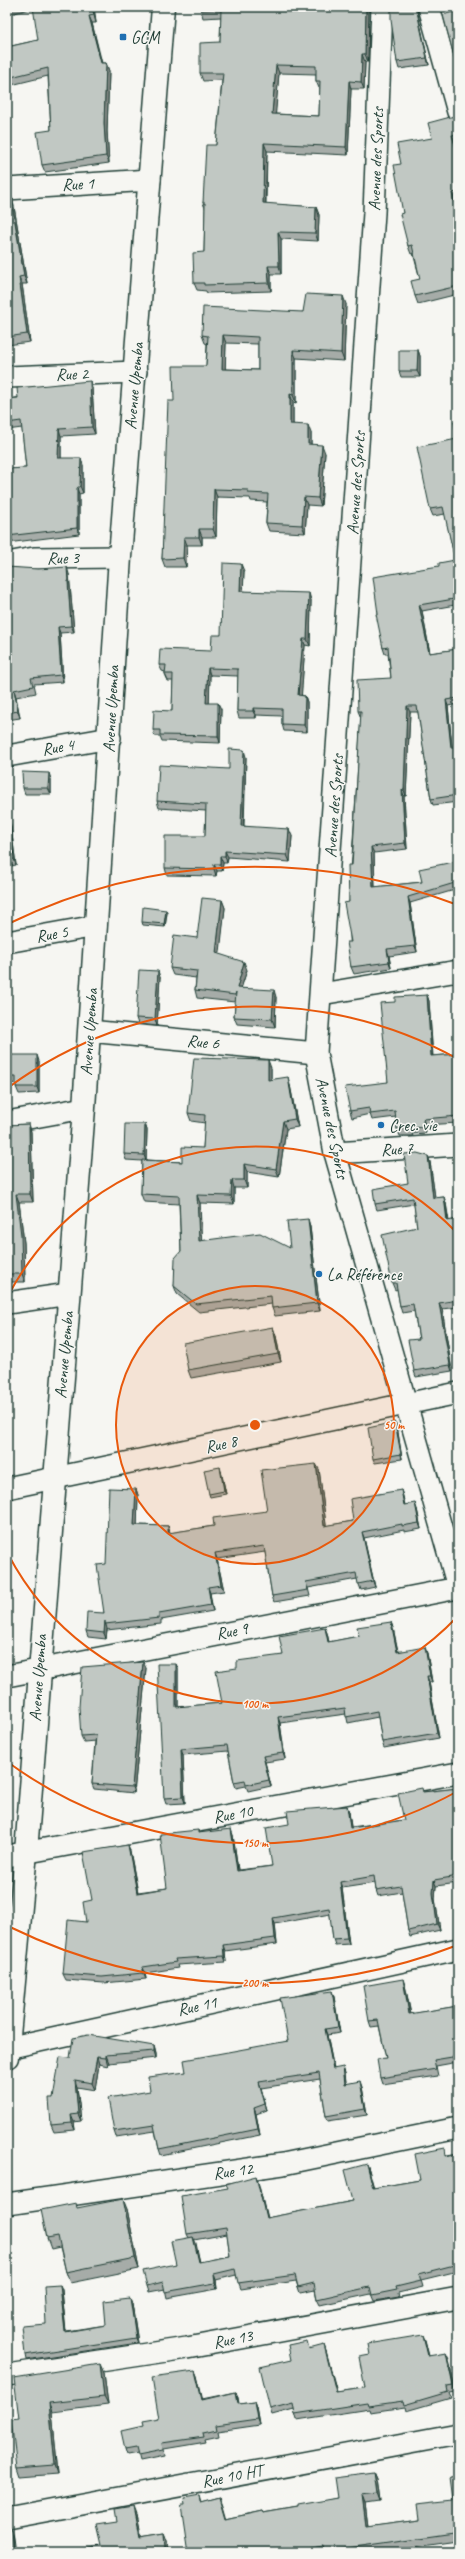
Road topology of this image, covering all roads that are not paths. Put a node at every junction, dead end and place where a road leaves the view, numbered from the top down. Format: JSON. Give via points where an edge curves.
{"nodes":[{"id":1,"x":163,"y":7,"type":"edge"},
{"id":2,"x":382,"y":7,"type":"edge"},
{"id":3,"x":429,"y":7,"type":"edge"},
{"id":4,"x":457,"y":107,"type":"edge"},
{"id":5,"x":150,"y":180,"type":"junction"},
{"id":6,"x":7,"y":189,"type":"edge"},
{"id":7,"x":136,"y":372,"type":"junction"},
{"id":8,"x":7,"y":377,"type":"edge"},
{"id":9,"x":120,"y":557,"type":"junction"},
{"id":10,"x":7,"y":563,"type":"edge"},
{"id":11,"x":110,"y":738,"type":"junction"},
{"id":12,"x":7,"y":756,"type":"edge"},
{"id":13,"x":96,"y":926,"type":"junction"},
{"id":14,"x":7,"y":942,"type":"edge"},
{"id":15,"x":458,"y":971,"type":"edge"},
{"id":16,"x":321,"y":994,"type":"junction"},
{"id":17,"x":89,"y":1031,"type":"junction"},
{"id":18,"x":316,"y":1053,"type":"junction"},
{"id":19,"x":84,"y":1108,"type":"junction"},
{"id":20,"x":7,"y":1122,"type":"edge"},
{"id":21,"x":458,"y":1145,"type":"edge"},
{"id":22,"x":335,"y":1153,"type":"junction"},
{"id":23,"x":69,"y":1294,"type":"junction"},
{"id":24,"x":7,"y":1304,"type":"edge"},
{"id":25,"x":458,"y":1393,"type":"edge"},
{"id":26,"x":406,"y":1403,"type":"junction"},
{"id":27,"x":54,"y":1480,"type":"junction"},
{"id":28,"x":7,"y":1488,"type":"edge"},
{"id":29,"x":458,"y":1587,"type":"edge"},
{"id":30,"x":39,"y":1669,"type":"junction"},
{"id":31,"x":7,"y":1676,"type":"edge"},
{"id":32,"x":458,"y":1773,"type":"edge"},
{"id":33,"x":16,"y":1854,"type":"edge"},
{"id":34,"x":458,"y":1949,"type":"edge"},
{"id":35,"x":7,"y":2051,"type":"edge"},
{"id":36,"x":458,"y":2128,"type":"edge"},
{"id":37,"x":7,"y":2204,"type":"edge"},
{"id":38,"x":458,"y":2298,"type":"edge"},
{"id":39,"x":7,"y":2375,"type":"edge"},
{"id":40,"x":458,"y":2434,"type":"edge"},
{"id":41,"x":7,"y":2518,"type":"edge"}],
"edges":[{"from":1,"to":5,"type":"street","name":"Avenue Upemba"},
{"from":2,"to":16,"type":"street","name":"Avenue des Sports","via":[[374,213]]},
{"from":3,"to":4,"type":"street"},
{"from":5,"to":6,"type":"street","name":"Rue 1"},
{"from":5,"to":7,"type":"street","name":"Avenue Upemba"},
{"from":7,"to":8,"type":"street","name":"Rue 2"},
{"from":7,"to":9,"type":"street","name":"Avenue Upemba"},
{"from":9,"to":10,"type":"street","name":"Rue 3","via":[[34,558]]},
{"from":9,"to":11,"type":"street","name":"Avenue Upemba"},
{"from":11,"to":12,"type":"street","name":"Rue 4"},
{"from":11,"to":13,"type":"street","name":"Avenue Upemba"},
{"from":13,"to":14,"type":"street","name":"Rue 5"},
{"from":13,"to":17,"type":"street","name":"Avenue Upemba"},
{"from":15,"to":16,"type":"street"},
{"from":16,"to":18,"type":"street","name":"Avenue des Sports"},
{"from":17,"to":18,"type":"street","name":"Rue 6"},
{"from":17,"to":19,"type":"street","name":"Avenue Upemba"},
{"from":18,"to":22,"type":"street","name":"Avenue des Sports"},
{"from":19,"to":20,"type":"street"},
{"from":19,"to":23,"type":"street","name":"Avenue Upemba"},
{"from":21,"to":22,"type":"street","name":"Rue 7"},
{"from":22,"to":26,"type":"street","name":"Avenue des Sports"},
{"from":23,"to":24,"type":"street"},
{"from":23,"to":27,"type":"street","name":"Avenue Upemba"},
{"from":25,"to":26,"type":"street","name":"Rue 8"},
{"from":26,"to":27,"type":"street","name":"Rue 8"},
{"from":26,"to":29,"type":"street","name":"Avenue des Sports"},
{"from":27,"to":28,"type":"street","name":"Rue 8"},
{"from":27,"to":30,"type":"street","name":"Avenue Upemba"},
{"from":29,"to":30,"type":"street","name":"Rue 9"},
{"from":30,"to":31,"type":"street","name":"Rue 9"},
{"from":30,"to":33,"type":"street","name":"Avenue Upemba"},
{"from":32,"to":33,"type":"street","name":"Rue 10"},
{"from":33,"to":35,"type":"street","name":"Avenue Upemba"},
{"from":34,"to":35,"type":"street","name":"Rue 11"},
{"from":36,"to":37,"type":"street","name":"Rue 12","via":[[283,2164]]},
{"from":38,"to":39,"type":"street","name":"Rue 13","via":[[187,2348]]},
{"from":40,"to":41,"type":"street","name":"Rue 10 HT"}]}
